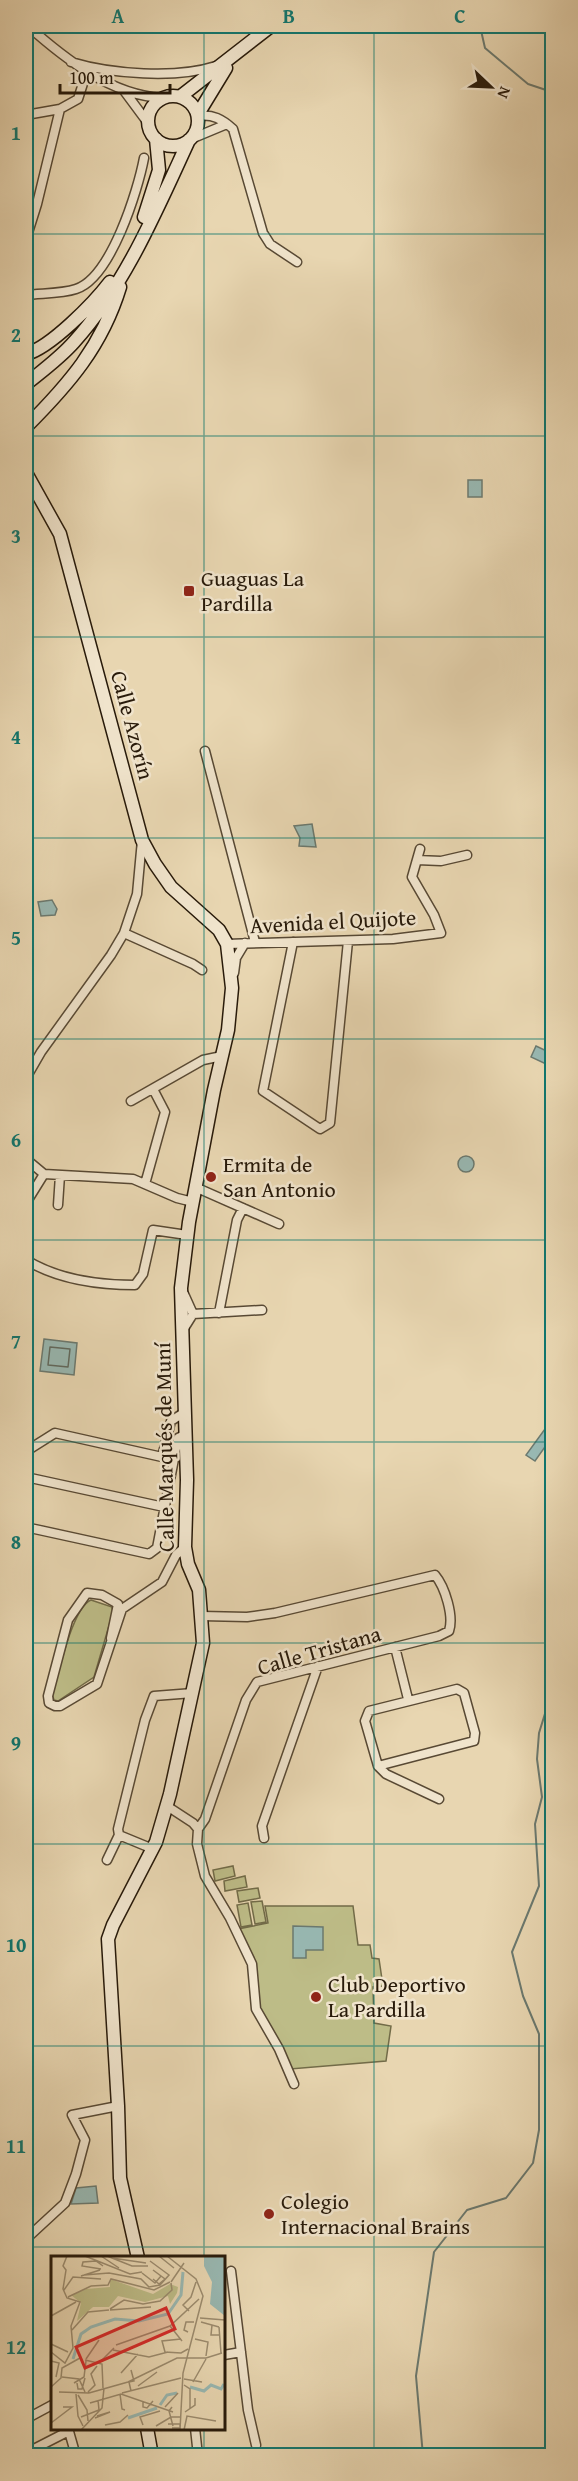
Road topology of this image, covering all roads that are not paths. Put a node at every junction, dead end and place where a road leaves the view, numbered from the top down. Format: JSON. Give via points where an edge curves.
{"nodes":[{"id":1,"x":28,"y":26,"type":"edge"},
{"id":2,"x":271,"y":26,"type":"edge"},
{"id":3,"x":261,"y":30,"type":"edge"},
{"id":4,"x":235,"y":55,"type":"junction"},
{"id":5,"x":71,"y":62,"type":"junction"},
{"id":6,"x":224,"y":63,"type":"junction"},
{"id":7,"x":87,"y":71,"type":"junction"},
{"id":8,"x":122,"y":90,"type":"junction"},
{"id":9,"x":181,"y":96,"type":"junction"},
{"id":10,"x":162,"y":98,"type":"junction"},
{"id":11,"x":60,"y":109,"type":"junction"},
{"id":12,"x":26,"y":115,"type":"edge"},
{"id":13,"x":198,"y":115,"type":"junction"},
{"id":14,"x":148,"y":123,"type":"junction"},
{"id":15,"x":227,"y":124,"type":"junction"},
{"id":16,"x":156,"y":139,"type":"junction"},
{"id":17,"x":190,"y":140,"type":"junction"},
{"id":18,"x":144,"y":158,"type":"dead end"},
{"id":19,"x":37,"y":204,"type":"junction"},
{"id":20,"x":26,"y":210,"type":"edge"},
{"id":21,"x":26,"y":239,"type":"edge"},
{"id":22,"x":131,"y":251,"type":"junction"},
{"id":23,"x":297,"y":262,"type":"dead end"},
{"id":24,"x":124,"y":274,"type":"junction"},
{"id":25,"x":113,"y":291,"type":"junction"},
{"id":26,"x":26,"y":295,"type":"edge"},
{"id":27,"x":26,"y":342,"type":"edge"},
{"id":28,"x":49,"y":342,"type":"junction"},
{"id":29,"x":26,"y":354,"type":"edge"},
{"id":30,"x":26,"y":384,"type":"edge"},
{"id":31,"x":26,"y":427,"type":"edge"},
{"id":32,"x":26,"y":474,"type":"edge"},
{"id":33,"x":205,"y":751,"type":"dead end"},
{"id":34,"x":142,"y":840,"type":"junction"},
{"id":35,"x":420,"y":849,"type":"dead end"},
{"id":36,"x":467,"y":855,"type":"dead end"},
{"id":37,"x":417,"y":860,"type":"junction"},
{"id":38,"x":124,"y":933,"type":"junction"},
{"id":39,"x":348,"y":941,"type":"junction"},
{"id":40,"x":255,"y":942,"type":"junction"},
{"id":41,"x":293,"y":942,"type":"junction"},
{"id":42,"x":245,"y":943,"type":"junction"},
{"id":43,"x":227,"y":944,"type":"junction"},
{"id":44,"x":202,"y":970,"type":"dead end"},
{"id":45,"x":232,"y":988,"type":"junction"},
{"id":46,"x":222,"y":1056,"type":"junction"},
{"id":47,"x":26,"y":1078,"type":"edge"},
{"id":48,"x":153,"y":1089,"type":"junction"},
{"id":49,"x":131,"y":1101,"type":"dead end"},
{"id":50,"x":26,"y":1160,"type":"edge"},
{"id":51,"x":44,"y":1174,"type":"junction"},
{"id":52,"x":60,"y":1175,"type":"junction"},
{"id":53,"x":145,"y":1184,"type":"junction"},
{"id":54,"x":195,"y":1186,"type":"junction"},
{"id":55,"x":193,"y":1202,"type":"junction"},
{"id":56,"x":26,"y":1203,"type":"edge"},
{"id":57,"x":58,"y":1204,"type":"dead end"},
{"id":58,"x":243,"y":1208,"type":"junction"},
{"id":59,"x":279,"y":1224,"type":"dead end"},
{"id":60,"x":187,"y":1235,"type":"junction"},
{"id":61,"x":26,"y":1260,"type":"edge"},
{"id":62,"x":181,"y":1288,"type":"junction"},
{"id":63,"x":262,"y":1310,"type":"dead end"},
{"id":64,"x":219,"y":1313,"type":"junction"},
{"id":65,"x":193,"y":1314,"type":"junction"},
{"id":66,"x":182,"y":1330,"type":"junction"},
{"id":67,"x":185,"y":1412,"type":"junction"},
{"id":68,"x":186,"y":1434,"type":"junction"},
{"id":69,"x":162,"y":1457,"type":"junction"},
{"id":70,"x":173,"y":1460,"type":"junction"},
{"id":71,"x":26,"y":1477,"type":"edge"},
{"id":72,"x":164,"y":1507,"type":"junction"},
{"id":73,"x":185,"y":1547,"type":"junction"},
{"id":74,"x":151,"y":1589,"type":"junction"},
{"id":75,"x":102,"y":1595,"type":"junction"},
{"id":76,"x":202,"y":1616,"type":"junction"},
{"id":77,"x":111,"y":1638,"type":"junction"},
{"id":78,"x":395,"y":1647,"type":"junction"},
{"id":79,"x":318,"y":1666,"type":"junction"},
{"id":80,"x":193,"y":1693,"type":"junction"},
{"id":81,"x":408,"y":1700,"type":"junction"},
{"id":82,"x":378,"y":1766,"type":"junction"},
{"id":83,"x":440,"y":1799,"type":"dead end"},
{"id":84,"x":166,"y":1806,"type":"junction"},
{"id":85,"x":198,"y":1829,"type":"junction"},
{"id":86,"x":119,"y":1835,"type":"junction"},
{"id":87,"x":264,"y":1838,"type":"dead end"},
{"id":88,"x":153,"y":1849,"type":"junction"},
{"id":89,"x":107,"y":1860,"type":"dead end"},
{"id":90,"x":294,"y":2084,"type":"dead end"},
{"id":91,"x":118,"y":2106,"type":"junction"},
{"id":92,"x":26,"y":2239,"type":"edge"},
{"id":93,"x":138,"y":2256,"type":"edge"},
{"id":94,"x":231,"y":2271,"type":"dead end"},
{"id":95,"x":241,"y":2352,"type":"junction"},
{"id":96,"x":225,"y":2355,"type":"edge"},
{"id":97,"x":51,"y":2406,"type":"edge"},
{"id":98,"x":26,"y":2419,"type":"edge"},
{"id":99,"x":68,"y":2430,"type":"edge"},
{"id":100,"x":147,"y":2430,"type":"edge"},
{"id":101,"x":195,"y":2430,"type":"edge"},
{"id":102,"x":256,"y":2445,"type":"dead end"},
{"id":103,"x":26,"y":2453,"type":"edge"},
{"id":104,"x":76,"y":2456,"type":"edge"},
{"id":105,"x":152,"y":2456,"type":"edge"},
{"id":106,"x":198,"y":2456,"type":"edge"}],
"edges":[{"from":1,"to":5,"type":"street"},
{"from":2,"to":3,"type":"street"},
{"from":3,"to":4,"type":"street"},
{"from":4,"to":6,"type":"street"},
{"from":4,"to":13,"type":"street"},
{"from":5,"to":6,"type":"street","via":[[90,68],[161,75]]},
{"from":5,"to":7,"type":"street"},
{"from":6,"to":9,"type":"street"},
{"from":7,"to":8,"type":"street"},
{"from":7,"to":11,"type":"street","via":[[78,99]]},
{"from":8,"to":10,"type":"street"},
{"from":8,"to":14,"type":"street"},
{"from":9,"to":10,"type":"street"},
{"from":9,"to":13,"type":"street","via":[[194,106]]},
{"from":10,"to":14,"type":"street","via":[[151,108]]},
{"from":11,"to":12,"type":"street"},
{"from":11,"to":19,"type":"street"},
{"from":13,"to":15,"type":"street","via":[[209,114]]},
{"from":13,"to":17,"type":"street","via":[[197,128]]},
{"from":14,"to":16,"type":"street"},
{"from":15,"to":17,"type":"street"},
{"from":15,"to":23,"type":"street","via":[[236,136],[263,232],[270,244]]},
{"from":16,"to":17,"type":"street","via":[[169,146]]},
{"from":16,"to":22,"type":"street","via":[[159,170]]},
{"from":17,"to":24,"type":"street"},
{"from":18,"to":26,"type":"street","via":[[119,237],[100,269],[76,289]]},
{"from":19,"to":20,"type":"street"},
{"from":19,"to":21,"type":"street"},
{"from":22,"to":25,"type":"street"},
{"from":22,"to":28,"type":"street","via":[[102,293]]},
{"from":24,"to":25,"type":"street"},
{"from":24,"to":31,"type":"street","via":[[115,303],[89,356]]},
{"from":25,"to":30,"type":"street","via":[[73,344]]},
{"from":27,"to":28,"type":"street"},
{"from":28,"to":29,"type":"street"},
{"from":32,"to":34,"type":"street","name":"Calle Azorín","via":[[60,534]]},
{"from":33,"to":40,"type":"street"},
{"from":34,"to":38,"type":"street","via":[[137,894]]},
{"from":34,"to":43,"type":"street","name":"Calle Azorín","via":[[171,887],[219,930]]},
{"from":35,"to":37,"type":"street"},
{"from":36,"to":37,"type":"street","via":[[441,861]]},
{"from":37,"to":39,"type":"street","name":"Avenida el Quijote","via":[[412,877],[441,933]]},
{"from":38,"to":44,"type":"street"},
{"from":38,"to":47,"type":"street"},
{"from":39,"to":41,"type":"street","name":"Avenida el Quijote"},
{"from":39,"to":41,"type":"street","via":[[330,1123],[320,1129],[263,1091]]},
{"from":40,"to":41,"type":"street","name":"Avenida el Quijote"},
{"from":40,"to":42,"type":"street","name":"Avenida el Quijote"},
{"from":42,"to":43,"type":"street","name":"Avenida el Quijote"},
{"from":42,"to":45,"type":"street","name":"Calle Marqués de Muní","via":[[236,958]]},
{"from":43,"to":45,"type":"street","name":"Calle Marqués de Muní"},
{"from":45,"to":46,"type":"street","name":"Calle Marqués de Muní"},
{"from":46,"to":48,"type":"street","via":[[203,1060]]},
{"from":46,"to":54,"type":"street","name":"Calle Marqués de Muní"},
{"from":48,"to":49,"type":"street"},
{"from":48,"to":53,"type":"street","via":[[165,1112]]},
{"from":50,"to":51,"type":"street"},
{"from":51,"to":52,"type":"street"},
{"from":51,"to":56,"type":"street"},
{"from":52,"to":53,"type":"street","via":[[133,1179]]},
{"from":52,"to":57,"type":"street"},
{"from":53,"to":55,"type":"street"},
{"from":54,"to":55,"type":"street","name":"Calle Marqués de Muní"},
{"from":54,"to":58,"type":"street"},
{"from":55,"to":60,"type":"street","name":"Calle Marqués de Muní"},
{"from":58,"to":59,"type":"street"},
{"from":58,"to":64,"type":"street","via":[[237,1220]]},
{"from":60,"to":61,"type":"street","via":[[153,1230],[143,1275],[135,1285],[94,1283],[41,1270]]},
{"from":60,"to":62,"type":"street","name":"Calle Marqués de Muní"},
{"from":62,"to":65,"type":"street"},
{"from":62,"to":66,"type":"street","name":"Calle Marqués de Muní"},
{"from":63,"to":64,"type":"street"},
{"from":64,"to":65,"type":"street"},
{"from":65,"to":66,"type":"street"},
{"from":66,"to":67,"type":"street","name":"Calle Marqués de Muní"},
{"from":67,"to":68,"type":"street","name":"Calle Marqués de Muní"},
{"from":67,"to":69,"type":"street","via":[[171,1421]]},
{"from":68,"to":70,"type":"street","via":[[178,1438]]},
{"from":68,"to":73,"type":"street","name":"Calle Marqués de Muní"},
{"from":69,"to":70,"type":"street"},
{"from":69,"to":71,"type":"street","via":[[55,1433],[28,1449]]},
{"from":70,"to":72,"type":"street"},
{"from":71,"to":72,"type":"street"},
{"from":71,"to":72,"type":"street","via":[[26,1524],[30,1528],[126,1550],[153,1552]]},
{"from":73,"to":74,"type":"street","via":[[176,1555],[162,1582]]},
{"from":73,"to":76,"type":"street","name":"Calle Marqués de Muní"},
{"from":74,"to":75,"type":"street","via":[[124,1599]]},
{"from":74,"to":77,"type":"street","via":[[124,1606]]},
{"from":75,"to":77,"type":"street","via":[[118,1604]]},
{"from":75,"to":77,"type":"street","via":[[85,1594],[68,1620],[49,1703],[60,1706],[97,1684]]},
{"from":76,"to":78,"type":"street","name":"Calle Tristana","via":[[275,1614],[435,1575],[442,1583],[449,1631]]},
{"from":76,"to":80,"type":"street","name":"Calle Marqués de Muní","via":[[203,1643]]},
{"from":78,"to":79,"type":"street","name":"Calle Tristana"},
{"from":78,"to":81,"type":"street"},
{"from":79,"to":85,"type":"street","name":"Calle Tristana","via":[[257,1682],[246,1700],[206,1819]]},
{"from":79,"to":87,"type":"street","via":[[262,1827]]},
{"from":80,"to":84,"type":"street","name":"Calle Marqués de Muní"},
{"from":80,"to":86,"type":"street","via":[[154,1696]]},
{"from":81,"to":82,"type":"street","via":[[369,1711],[366,1721]]},
{"from":81,"to":82,"type":"street","via":[[457,1689],[464,1693],[474,1741]]},
{"from":82,"to":83,"type":"street","via":[[386,1774]]},
{"from":84,"to":85,"type":"street"},
{"from":84,"to":88,"type":"street","name":"Calle Marqués de Muní"},
{"from":85,"to":90,"type":"street","via":[[197,1844],[205,1876],[252,1964],[256,2009]]},
{"from":86,"to":88,"type":"street"},
{"from":86,"to":89,"type":"street"},
{"from":88,"to":91,"type":"street","name":"Calle Marqués de Muní","via":[[108,1939]]},
{"from":91,"to":92,"type":"street","via":[[72,2115],[85,2140],[69,2194],[65,2204]]},
{"from":91,"to":93,"type":"street","name":"Calle Marqués de Muní","via":[[120,2178]]},
{"from":94,"to":95,"type":"street"},
{"from":95,"to":96,"type":"street"},
{"from":95,"to":102,"type":"street"},
{"from":97,"to":98,"type":"street"},
{"from":99,"to":103,"type":"street"},
{"from":99,"to":104,"type":"street"},
{"from":100,"to":105,"type":"street"},
{"from":101,"to":106,"type":"street"}]}
